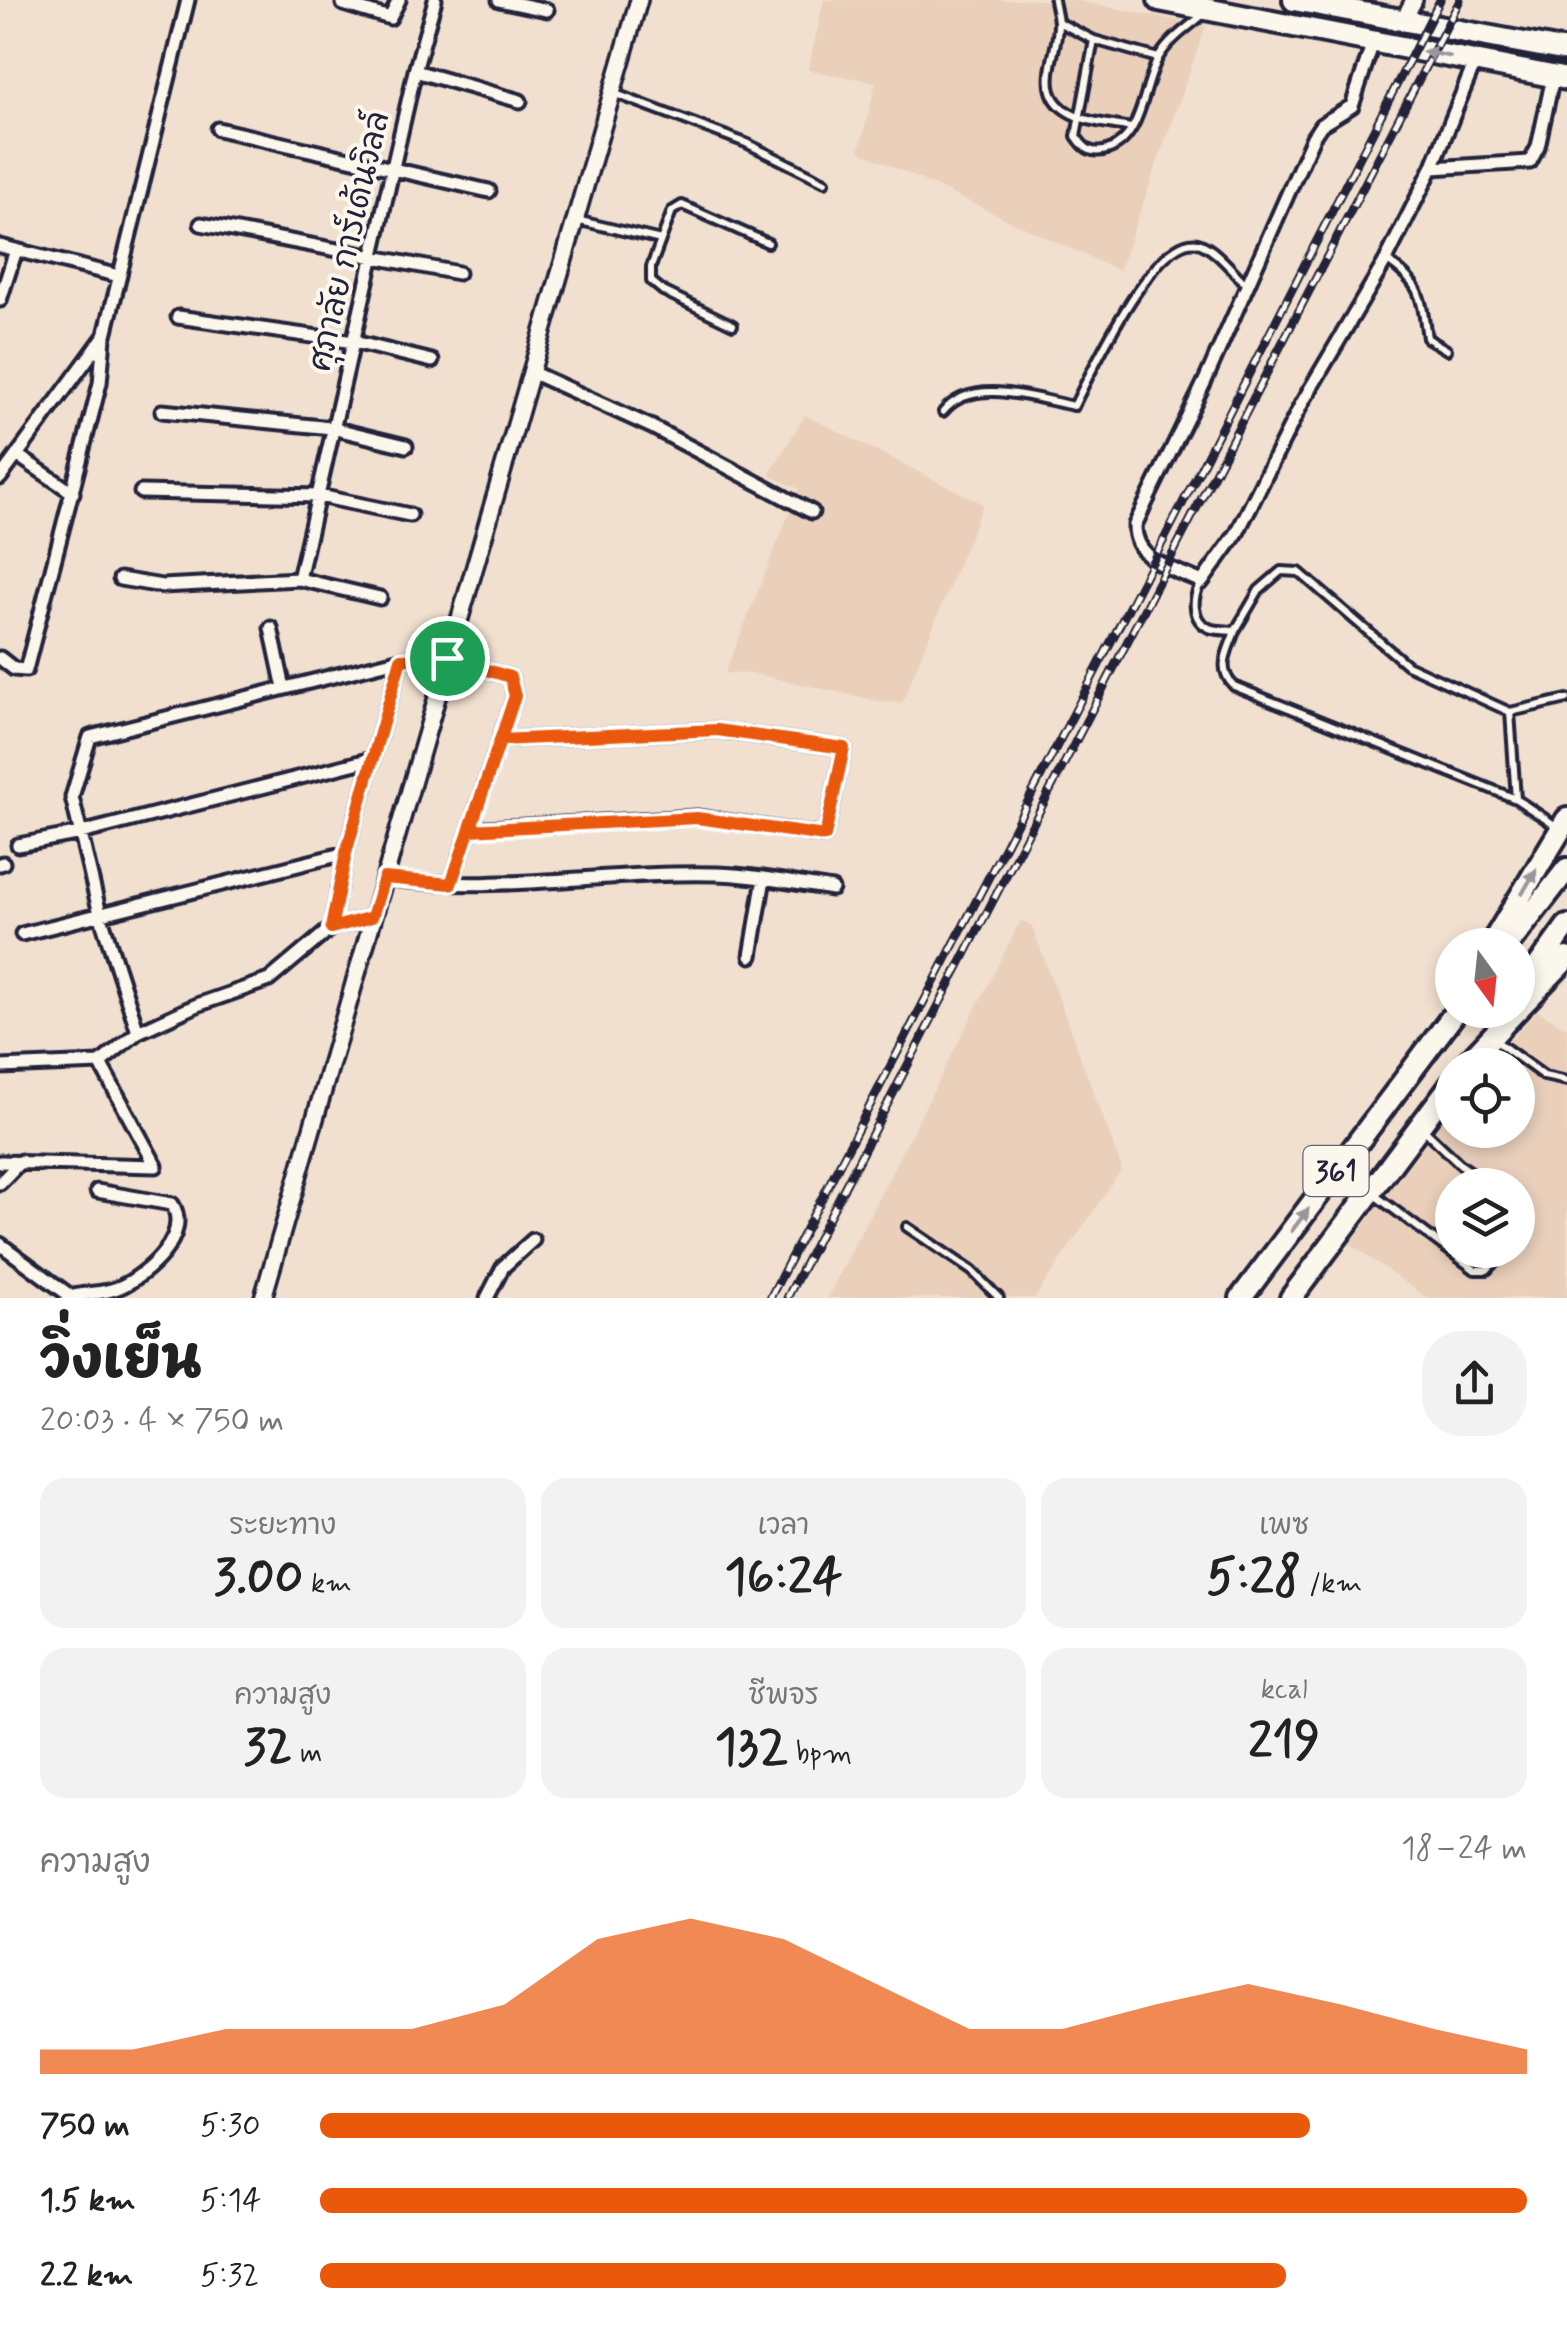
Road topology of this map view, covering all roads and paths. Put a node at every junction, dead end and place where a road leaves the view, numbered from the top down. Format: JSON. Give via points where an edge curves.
{"nodes":[{"id":1,"x":188,"y":0,"type":"edge"},
{"id":2,"x":399,"y":0,"type":"edge"},
{"id":3,"x":435,"y":0,"type":"edge"},
{"id":4,"x":499,"y":0,"type":"edge"},
{"id":5,"x":640,"y":0,"type":"edge"},
{"id":6,"x":1054,"y":0,"type":"edge"},
{"id":7,"x":1159,"y":0,"type":"edge"},
{"id":8,"x":1294,"y":0,"type":"edge"},
{"id":9,"x":1414,"y":0,"type":"edge"},
{"id":10,"x":343,"y":4,"type":"dead end"},
{"id":11,"x":547,"y":10,"type":"dead end"},
{"id":12,"x":1209,"y":10,"type":"junction"},
{"id":13,"x":1403,"y":21,"type":"junction"},
{"id":14,"x":1058,"y":22,"type":"junction"},
{"id":15,"x":1094,"y":40,"type":"junction"},
{"id":16,"x":1374,"y":42,"type":"junction"},
{"id":17,"x":1567,"y":52,"type":"edge"},
{"id":18,"x":1158,"y":58,"type":"junction"},
{"id":19,"x":1475,"y":62,"type":"junction"},
{"id":20,"x":415,"y":72,"type":"junction"},
{"id":21,"x":1560,"y":78,"type":"edge"},
{"id":22,"x":612,"y":92,"type":"junction"},
{"id":23,"x":520,"y":100,"type":"dead end"},
{"id":24,"x":1078,"y":118,"type":"junction"},
{"id":25,"x":1130,"y":128,"type":"junction"},
{"id":26,"x":218,"y":130,"type":"dead end"},
{"id":27,"x":393,"y":168,"type":"junction"},
{"id":28,"x":1432,"y":168,"type":"junction"},
{"id":29,"x":824,"y":182,"type":"dead end"},
{"id":30,"x":489,"y":191,"type":"dead end"},
{"id":31,"x":575,"y":220,"type":"junction"},
{"id":32,"x":201,"y":224,"type":"dead end"},
{"id":33,"x":661,"y":240,"type":"junction"},
{"id":34,"x":768,"y":243,"type":"dead end"},
{"id":35,"x":0,"y":246,"type":"edge"},
{"id":36,"x":16,"y":250,"type":"junction"},
{"id":37,"x":374,"y":258,"type":"junction"},
{"id":38,"x":1386,"y":260,"type":"junction"},
{"id":39,"x":458,"y":273,"type":"dead end"},
{"id":40,"x":119,"y":276,"type":"junction"},
{"id":41,"x":1247,"y":285,"type":"junction"},
{"id":42,"x":0,"y":300,"type":"edge"},
{"id":43,"x":178,"y":317,"type":"dead end"},
{"id":44,"x":733,"y":324,"type":"dead end"},
{"id":45,"x":105,"y":335,"type":"junction"},
{"id":46,"x":354,"y":342,"type":"junction"},
{"id":47,"x":1446,"y":350,"type":"dead end"},
{"id":48,"x":432,"y":361,"type":"dead end"},
{"id":49,"x":530,"y":372,"type":"junction"},
{"id":50,"x":162,"y":411,"type":"dead end"},
{"id":51,"x":943,"y":412,"type":"dead end"},
{"id":52,"x":332,"y":428,"type":"junction"},
{"id":53,"x":406,"y":446,"type":"dead end"},
{"id":54,"x":17,"y":455,"type":"junction"},
{"id":55,"x":0,"y":478,"type":"edge"},
{"id":56,"x":142,"y":492,"type":"dead end"},
{"id":57,"x":73,"y":493,"type":"junction"},
{"id":58,"x":319,"y":496,"type":"junction"},
{"id":59,"x":812,"y":512,"type":"dead end"},
{"id":60,"x":410,"y":515,"type":"dead end"},
{"id":61,"x":120,"y":579,"type":"dead end"},
{"id":62,"x":298,"y":579,"type":"junction"},
{"id":63,"x":1202,"y":582,"type":"junction"},
{"id":64,"x":380,"y":598,"type":"dead end"},
{"id":65,"x":271,"y":628,"type":"dead end"},
{"id":66,"x":1235,"y":630,"type":"junction"},
{"id":67,"x":0,"y":658,"type":"edge"},
{"id":68,"x":447,"y":658,"type":"junction"},
{"id":69,"x":401,"y":659,"type":"junction"},
{"id":70,"x":284,"y":688,"type":"junction"},
{"id":71,"x":1567,"y":699,"type":"edge"},
{"id":72,"x":1510,"y":712,"type":"junction"},
{"id":73,"x":500,"y":740,"type":"junction"},
{"id":74,"x":372,"y":759,"type":"junction"},
{"id":75,"x":1516,"y":799,"type":"junction"},
{"id":76,"x":1563,"y":824,"type":"edge"},
{"id":77,"x":470,"y":830,"type":"junction"},
{"id":78,"x":81,"y":833,"type":"junction"},
{"id":79,"x":18,"y":845,"type":"dead end"},
{"id":80,"x":346,"y":853,"type":"junction"},
{"id":81,"x":1567,"y":869,"type":"edge"},
{"id":82,"x":384,"y":878,"type":"junction"},
{"id":83,"x":764,"y":878,"type":"junction"},
{"id":84,"x":451,"y":884,"type":"junction"},
{"id":85,"x":832,"y":889,"type":"dead end"},
{"id":86,"x":100,"y":914,"type":"junction"},
{"id":87,"x":372,"y":917,"type":"junction"},
{"id":88,"x":1567,"y":926,"type":"edge"},
{"id":89,"x":331,"y":928,"type":"junction"},
{"id":90,"x":1501,"y":928,"type":"edge"},
{"id":91,"x":1521,"y":928,"type":"edge"},
{"id":92,"x":22,"y":934,"type":"dead end"},
{"id":93,"x":751,"y":956,"type":"dead end"},
{"id":94,"x":1567,"y":958,"type":"edge"},
{"id":95,"x":1535,"y":970,"type":"edge"},
{"id":96,"x":1535,"y":991,"type":"edge"},
{"id":97,"x":1442,"y":1028,"type":"edge"},
{"id":98,"x":1500,"y":1028,"type":"edge"},
{"id":99,"x":138,"y":1032,"type":"junction"},
{"id":100,"x":1491,"y":1037,"type":"junction"},
{"id":101,"x":1481,"y":1048,"type":"edge"},
{"id":102,"x":100,"y":1063,"type":"junction"},
{"id":103,"x":0,"y":1067,"type":"edge"},
{"id":104,"x":1567,"y":1082,"type":"edge"},
{"id":105,"x":1435,"y":1106,"type":"edge"},
{"id":106,"x":1420,"y":1126,"type":"junction"},
{"id":107,"x":21,"y":1161,"type":"junction"},
{"id":108,"x":0,"y":1162,"type":"edge"},
{"id":109,"x":1466,"y":1168,"type":"edge"},
{"id":110,"x":0,"y":1183,"type":"edge"},
{"id":111,"x":97,"y":1191,"type":"dead end"},
{"id":112,"x":1371,"y":1192,"type":"junction"},
{"id":113,"x":907,"y":1227,"type":"dead end"},
{"id":114,"x":533,"y":1240,"type":"dead end"},
{"id":115,"x":1435,"y":1240,"type":"edge"},
{"id":116,"x":0,"y":1244,"type":"edge"},
{"id":117,"x":68,"y":1297,"type":"edge"},
{"id":118,"x":263,"y":1298,"type":"edge"},
{"id":119,"x":488,"y":1298,"type":"edge"},
{"id":120,"x":998,"y":1298,"type":"edge"},
{"id":121,"x":1241,"y":1298,"type":"edge"},
{"id":122,"x":1291,"y":1298,"type":"edge"}],
"edges":[{"from":1,"to":40,"type":"street"},
{"from":2,"to":10,"type":"street","via":[[390,18]]},
{"from":3,"to":20,"type":"street","name":"ศุภาลัย การ์เด้นวิลล์"},
{"from":4,"to":11,"type":"street"},
{"from":5,"to":22,"type":"street"},
{"from":6,"to":14,"type":"lane"},
{"from":7,"to":12,"type":"highway"},
{"from":8,"to":13,"type":"highway"},
{"from":9,"to":13,"type":"street"},
{"from":12,"to":16,"type":"highway"},
{"from":12,"to":18,"type":"lane"},
{"from":13,"to":17,"type":"highway"},
{"from":14,"to":15,"type":"lane"},
{"from":14,"to":24,"type":"lane","via":[[1048,78],[1061,108]]},
{"from":15,"to":18,"type":"lane"},
{"from":15,"to":24,"type":"lane"},
{"from":19,"to":16,"type":"highway","one_way":true},
{"from":16,"to":41,"type":"street","via":[[1352,106],[1313,137]]},
{"from":18,"to":25,"type":"lane"},
{"from":19,"to":21,"type":"highway"},
{"from":19,"to":28,"type":"street"},
{"from":20,"to":23,"type":"street"},
{"from":20,"to":27,"type":"street","name":"ศุภาลัย การ์เด้นวิลล์"},
{"from":21,"to":28,"type":"street","via":[[1530,162]]},
{"from":22,"to":29,"type":"lane","via":[[746,143]]},
{"from":22,"to":31,"type":"street"},
{"from":24,"to":25,"type":"lane"},
{"from":24,"to":25,"type":"lane","via":[[1076,136],[1097,153],[1114,148]]},
{"from":26,"to":27,"type":"street"},
{"from":27,"to":30,"type":"street"},
{"from":27,"to":37,"type":"street","name":"ศุภาลัย การ์เด้นวิลล์"},
{"from":28,"to":38,"type":"street"},
{"from":31,"to":33,"type":"lane"},
{"from":31,"to":49,"type":"street"},
{"from":32,"to":37,"type":"street"},
{"from":33,"to":34,"type":"lane","via":[[672,211],[682,205]]},
{"from":33,"to":44,"type":"lane","via":[[651,281]]},
{"from":35,"to":36,"type":"street"},
{"from":36,"to":40,"type":"street"},
{"from":36,"to":42,"type":"street"},
{"from":37,"to":39,"type":"street"},
{"from":37,"to":46,"type":"street","name":"ศุภาลัย การ์เด้นวิลล์"},
{"from":38,"to":47,"type":"lane","via":[[1420,292],[1427,338]]},
{"from":38,"to":63,"type":"street","via":[[1302,403],[1237,533]]},
{"from":40,"to":45,"type":"street"},
{"from":41,"to":51,"type":"lane","via":[[1203,244],[1180,246],[1166,255],[1111,330],[1074,406],[976,393]]},
{"from":41,"to":63,"type":"street","via":[[1135,524],[1141,552]]},
{"from":43,"to":46,"type":"street"},
{"from":45,"to":54,"type":"street"},
{"from":45,"to":57,"type":"street"},
{"from":46,"to":48,"type":"street"},
{"from":46,"to":52,"type":"street","name":"ศุภาลัย การ์เด้นวิลล์"},
{"from":49,"to":59,"type":"street"},
{"from":49,"to":68,"type":"street"},
{"from":50,"to":52,"type":"street"},
{"from":52,"to":53,"type":"street"},
{"from":52,"to":58,"type":"street","name":"ศุภาลัย การ์เด้นวิลล์"},
{"from":54,"to":55,"type":"street"},
{"from":54,"to":57,"type":"street"},
{"from":56,"to":58,"type":"street"},
{"from":57,"to":67,"type":"street","via":[[26,670]]},
{"from":58,"to":60,"type":"street"},
{"from":58,"to":62,"type":"street","name":"ศุภาลัย การ์เด้นวิลล์"},
{"from":61,"to":62,"type":"street","via":[[180,586]]},
{"from":62,"to":64,"type":"street"},
{"from":63,"to":66,"type":"lane","via":[[1194,606],[1198,618],[1208,628]]},
{"from":65,"to":70,"type":"street"},
{"from":66,"to":72,"type":"lane","via":[[1259,590],[1282,571],[1300,572],[1407,665]]},
{"from":66,"to":75,"type":"lane","via":[[1223,665],[1234,686]]},
{"from":68,"to":69,"type":"street"},
{"from":68,"to":73,"type":"street","via":[[510,677],[515,696]]},
{"from":68,"to":82,"type":"street"},
{"from":69,"to":70,"type":"street"},
{"from":69,"to":74,"type":"street"},
{"from":70,"to":78,"type":"street","via":[[90,736],[72,796]]},
{"from":71,"to":72,"type":"lane"},
{"from":72,"to":75,"type":"lane"},
{"from":73,"to":77,"type":"street"},
{"from":73,"to":77,"type":"street","via":[[717,730],[844,748],[825,836],[697,818]]},
{"from":74,"to":78,"type":"street"},
{"from":74,"to":80,"type":"street"},
{"from":75,"to":76,"type":"lane"},
{"from":90,"to":76,"type":"highway","one_way":true},
{"from":77,"to":84,"type":"street"},
{"from":78,"to":79,"type":"street"},
{"from":78,"to":86,"type":"street"},
{"from":80,"to":86,"type":"street"},
{"from":80,"to":89,"type":"street"},
{"from":81,"to":91,"type":"highway"},
{"from":82,"to":84,"type":"street"},
{"from":82,"to":87,"type":"street"},
{"from":83,"to":84,"type":"street"},
{"from":83,"to":85,"type":"street"},
{"from":83,"to":93,"type":"street"},
{"from":86,"to":92,"type":"street"},
{"from":86,"to":99,"type":"street"},
{"from":87,"to":89,"type":"street"},
{"from":87,"to":118,"type":"street"},
{"from":88,"to":95,"type":"highway"},
{"from":89,"to":99,"type":"street","via":[[269,980]]},
{"from":94,"to":96,"type":"highway"},
{"from":121,"to":97,"type":"highway","number":"361","one_way":true},
{"from":98,"to":100,"type":"highway"},
{"from":99,"to":102,"type":"street"},
{"from":100,"to":101,"type":"highway"},
{"from":100,"to":104,"type":"lane","via":[[1544,1076]]},
{"from":102,"to":103,"type":"street"},
{"from":102,"to":107,"type":"street","via":[[156,1166]]},
{"from":105,"to":106,"type":"highway","number":"361"},
{"from":106,"to":109,"type":"lane"},
{"from":106,"to":112,"type":"highway","number":"361"},
{"from":107,"to":108,"type":"street"},
{"from":107,"to":110,"type":"street"},
{"from":111,"to":117,"type":"street","via":[[172,1204],[178,1230],[120,1288]]},
{"from":112,"to":115,"type":"lane"},
{"from":112,"to":122,"type":"highway","number":"361"},
{"from":113,"to":120,"type":"lane","via":[[972,1271]]},
{"from":114,"to":119,"type":"street","via":[[502,1267]]},
{"from":116,"to":117,"type":"street"}]}
